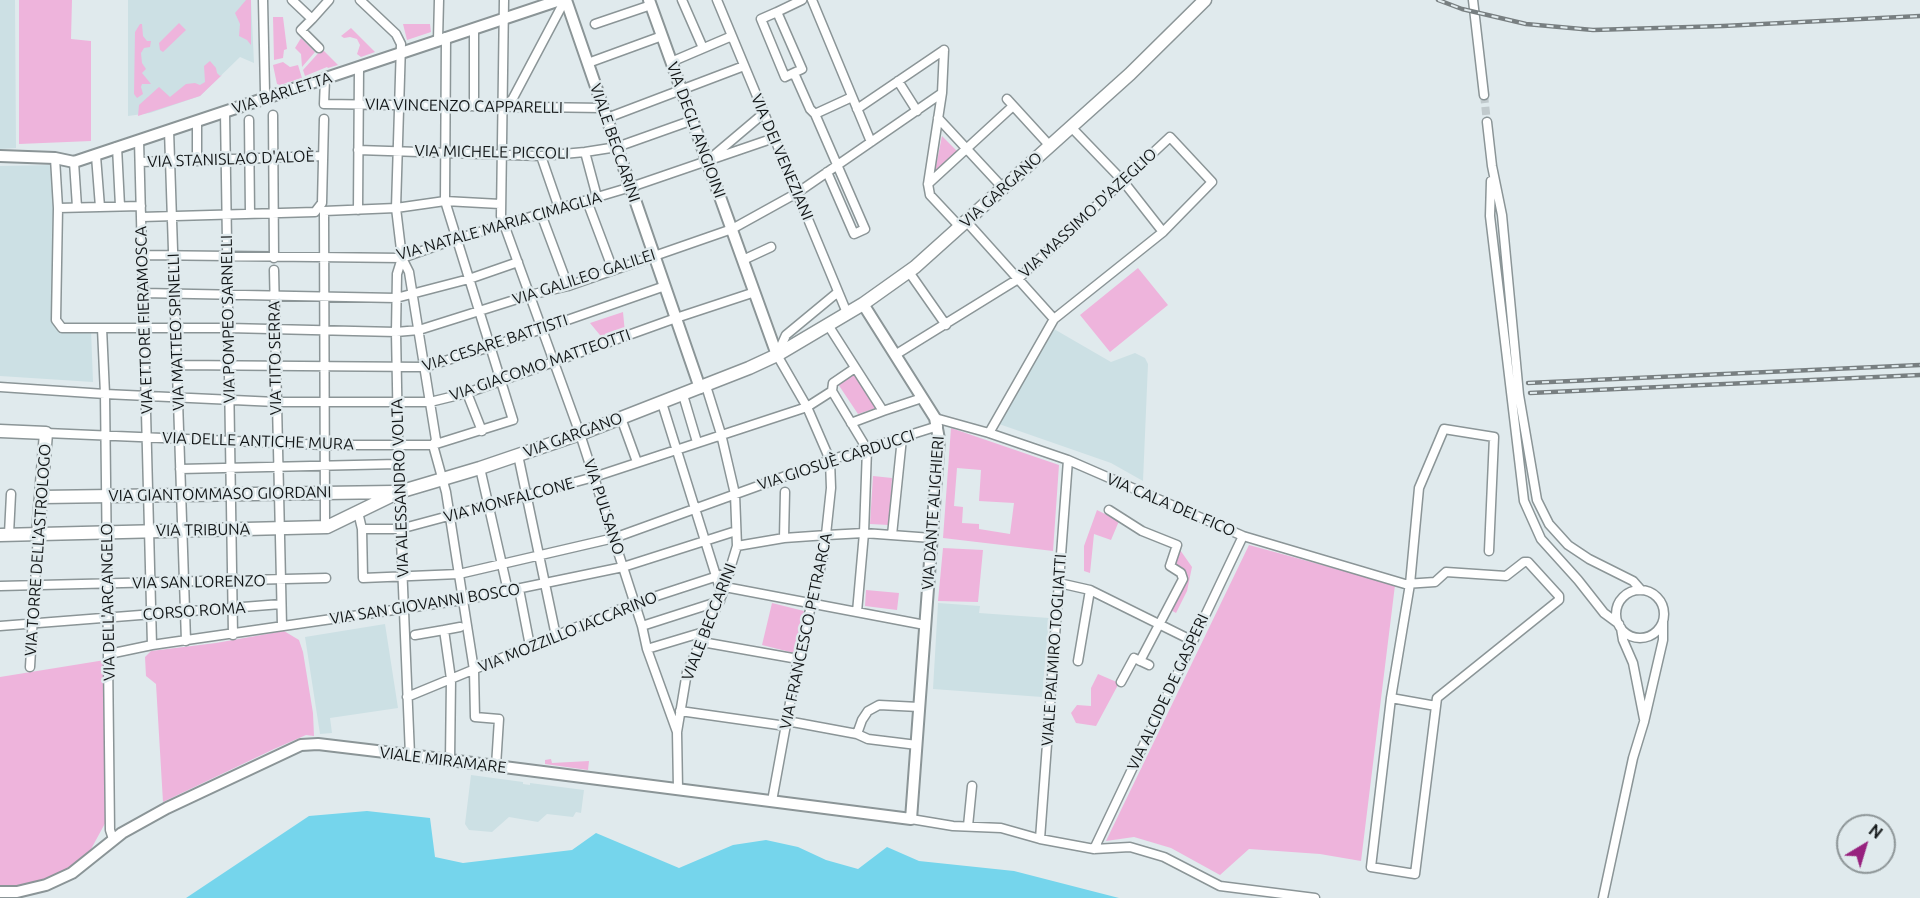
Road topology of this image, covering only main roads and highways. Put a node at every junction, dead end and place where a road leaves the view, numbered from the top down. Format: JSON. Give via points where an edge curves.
{"nodes":[{"id":1,"x":1205,"y":0,"type":"edge"},
{"id":2,"x":0,"y":431,"type":"edge"},
{"id":3,"x":46,"y":433,"type":"joint"},
{"id":4,"x":399,"y":492,"type":"junction"},
{"id":5,"x":42,"y":497,"type":"junction"},
{"id":6,"x":38,"y":534,"type":"junction"},
{"id":7,"x":5,"y":535,"type":"edge"}],
"edges":[{"from":1,"to":4,"type":"main road","name":"VIA GARGANO","via":[[1130,74],[963,224],[909,272],[863,304],[777,355],[703,387],[580,434]]},
{"from":2,"to":3,"type":"main road","name":"VIA DELLE ANTICHE MURA"},
{"from":3,"to":5,"type":"main road","name":"VIA TORRE DELL'ASTROLOGO"},
{"from":4,"to":5,"type":"main road","name":"VIA GIANTOMMASO GIORDANI"},
{"from":4,"to":6,"type":"main road","name":"VIA TRIBUNA","via":[[327,526]]},
{"from":5,"to":6,"type":"main road","name":"VIA TORRE DELL'ASTROLOGO"},
{"from":6,"to":7,"type":"main road","name":"VIA TRIBUNA"}]}
